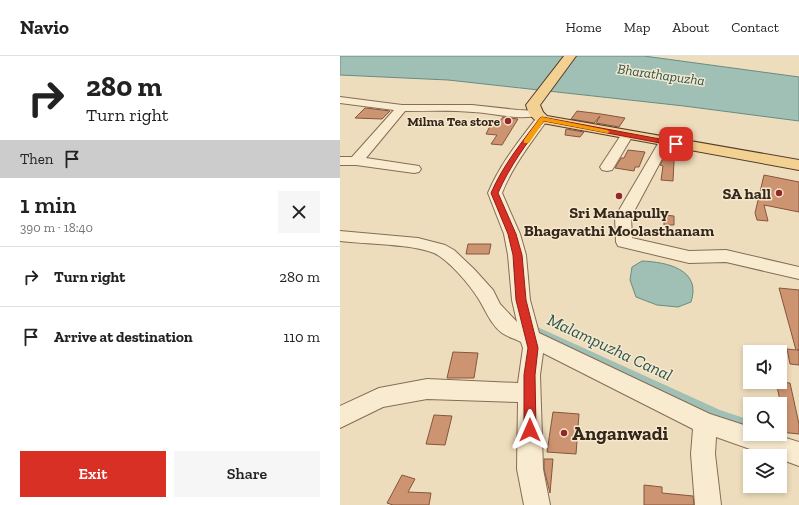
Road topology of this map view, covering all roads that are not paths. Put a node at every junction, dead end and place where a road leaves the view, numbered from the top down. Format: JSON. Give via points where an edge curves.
{"nodes":[{"id":1,"x":570,"y":56,"type":"edge"},
{"id":2,"x":340,"y":100,"type":"edge"},
{"id":3,"x":402,"y":108,"type":"junction"},
{"id":4,"x":539,"y":116,"type":"junction"},
{"id":5,"x":627,"y":135,"type":"junction"},
{"id":6,"x":666,"y":142,"type":"junction"},
{"id":7,"x":340,"y":160,"type":"edge"},
{"id":8,"x":356,"y":161,"type":"junction"},
{"id":9,"x":799,"y":165,"type":"edge"},
{"id":10,"x":607,"y":167,"type":"dead end"},
{"id":11,"x":414,"y":169,"type":"dead end"},
{"id":12,"x":340,"y":236,"type":"edge"},
{"id":13,"x":799,"y":273,"type":"edge"},
{"id":14,"x":528,"y":330,"type":"junction"},
{"id":15,"x":530,"y":393,"type":"junction"},
{"id":16,"x":340,"y":417,"type":"edge"},
{"id":17,"x":705,"y":423,"type":"junction"},
{"id":18,"x":799,"y":454,"type":"edge"},
{"id":19,"x":537,"y":505,"type":"edge"},
{"id":20,"x":708,"y":505,"type":"edge"}],
"edges":[{"from":1,"to":4,"type":"main road","via":[[533,105]]},
{"from":2,"to":3,"type":"street"},
{"from":3,"to":4,"type":"street","via":[[472,108]]},
{"from":3,"to":8,"type":"street"},
{"from":4,"to":5,"type":"main road"},
{"from":4,"to":14,"type":"street","via":[[502,176],[495,193],[518,255],[521,300]]},
{"from":5,"to":6,"type":"main road"},
{"from":5,"to":10,"type":"street"},
{"from":6,"to":9,"type":"main road"},
{"from":6,"to":13,"type":"street","via":[[623,217],[624,242],[689,257],[726,256]]},
{"from":7,"to":8,"type":"street"},
{"from":8,"to":11,"type":"street"},
{"from":12,"to":14,"type":"street","via":[[418,243],[440,249],[468,273],[508,327]]},
{"from":14,"to":15,"type":"street","via":[[533,348],[529,375]]},
{"from":14,"to":17,"type":"street"},
{"from":15,"to":16,"type":"street","via":[[427,389],[379,398]]},
{"from":15,"to":19,"type":"street","via":[[530,469]]},
{"from":17,"to":18,"type":"street"},
{"from":17,"to":20,"type":"street","via":[[703,454]]}]}
